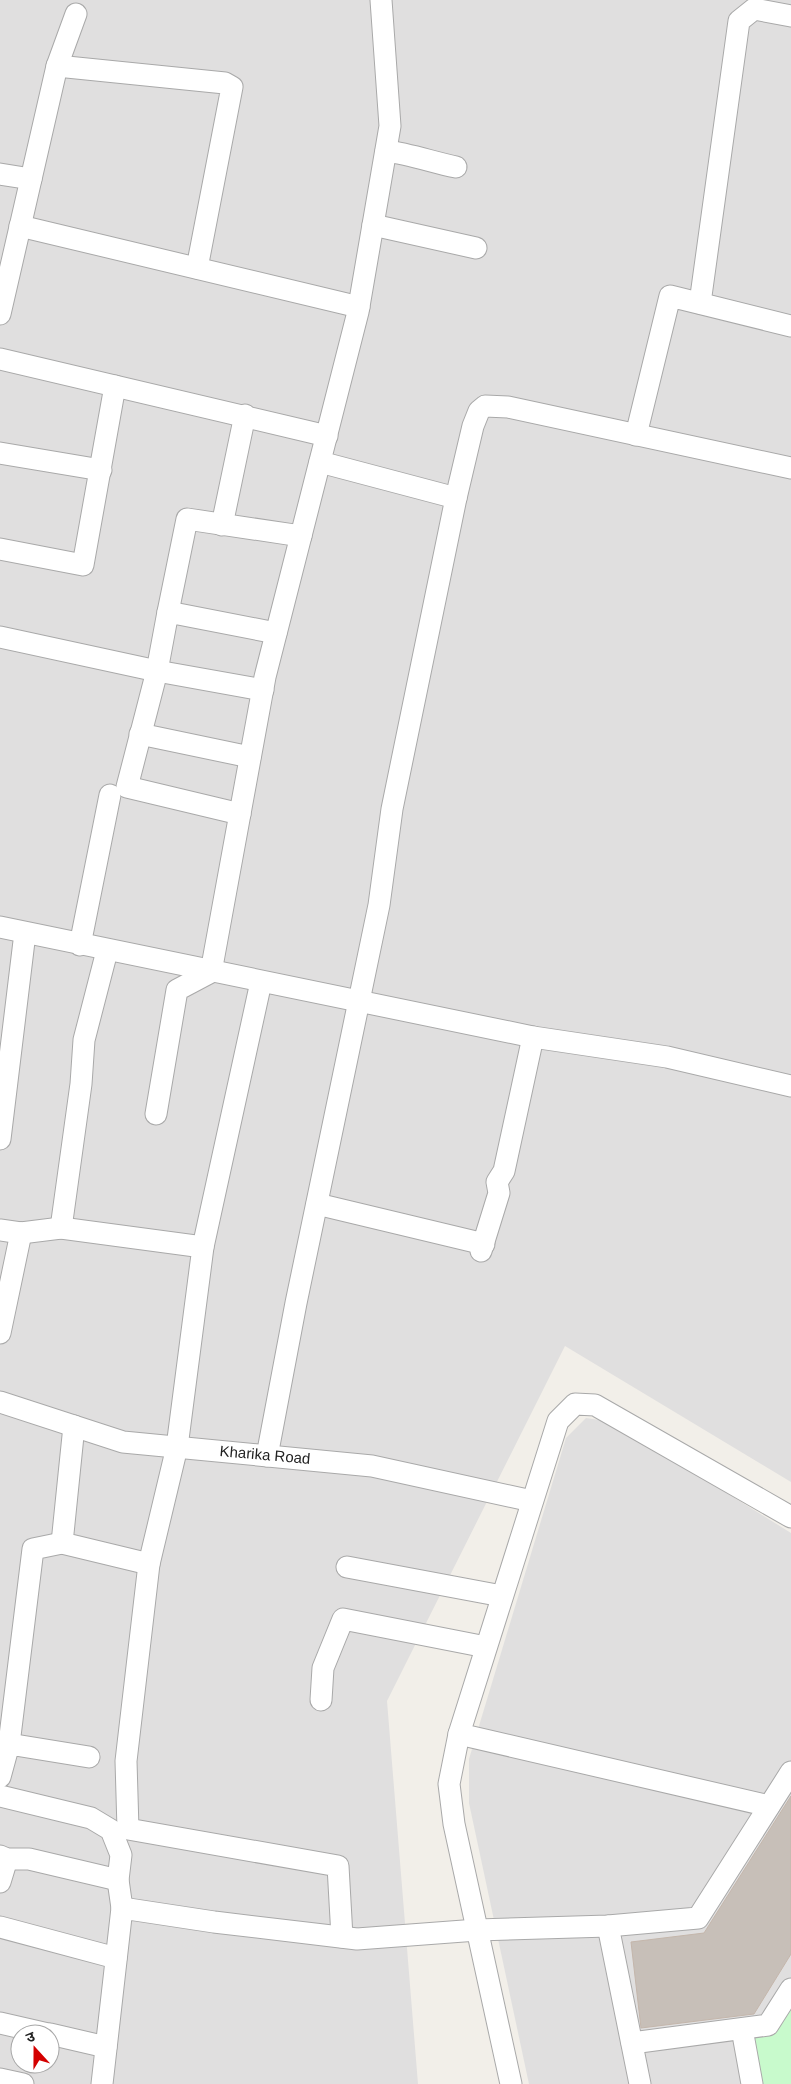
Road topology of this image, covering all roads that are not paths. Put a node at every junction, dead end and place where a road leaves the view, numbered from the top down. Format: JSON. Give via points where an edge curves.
{"nodes":[{"id":1,"x":381,"y":0,"type":"edge"},
{"id":2,"x":76,"y":14,"type":"dead end"},
{"id":3,"x":791,"y":16,"type":"edge"},
{"id":4,"x":57,"y":66,"type":"junction"},
{"id":5,"x":386,"y":151,"type":"junction"},
{"id":6,"x":456,"y":167,"type":"dead end"},
{"id":7,"x":0,"y":174,"type":"edge"},
{"id":8,"x":31,"y":179,"type":"junction"},
{"id":9,"x":373,"y":224,"type":"junction"},
{"id":10,"x":20,"y":226,"type":"junction"},
{"id":11,"x":476,"y":248,"type":"dead end"},
{"id":12,"x":197,"y":268,"type":"junction"},
{"id":13,"x":700,"y":303,"type":"junction"},
{"id":14,"x":359,"y":307,"type":"junction"},
{"id":15,"x":0,"y":314,"type":"edge"},
{"id":16,"x":791,"y":326,"type":"edge"},
{"id":17,"x":0,"y":359,"type":"edge"},
{"id":18,"x":115,"y":386,"type":"junction"},
{"id":19,"x":245,"y":415,"type":"junction"},
{"id":20,"x":636,"y":435,"type":"junction"},
{"id":21,"x":327,"y":436,"type":"junction"},
{"id":22,"x":0,"y":453,"type":"edge"},
{"id":23,"x":320,"y":462,"type":"junction"},
{"id":24,"x":791,"y":468,"type":"edge"},
{"id":25,"x":101,"y":470,"type":"junction"},
{"id":26,"x":456,"y":498,"type":"junction"},
{"id":27,"x":222,"y":524,"type":"junction"},
{"id":28,"x":301,"y":536,"type":"junction"},
{"id":29,"x":0,"y":549,"type":"edge"},
{"id":30,"x":168,"y":612,"type":"junction"},
{"id":31,"x":276,"y":633,"type":"junction"},
{"id":32,"x":0,"y":637,"type":"edge"},
{"id":33,"x":157,"y":671,"type":"junction"},
{"id":34,"x":263,"y":690,"type":"junction"},
{"id":35,"x":140,"y":734,"type":"junction"},
{"id":36,"x":250,"y":757,"type":"junction"},
{"id":37,"x":110,"y":795,"type":"dead end"},
{"id":38,"x":240,"y":814,"type":"junction"},
{"id":39,"x":0,"y":927,"type":"edge"},
{"id":40,"x":26,"y":933,"type":"junction"},
{"id":41,"x":80,"y":945,"type":"junction"},
{"id":42,"x":107,"y":951,"type":"junction"},
{"id":43,"x":211,"y":972,"type":"junction"},
{"id":44,"x":261,"y":982,"type":"junction"},
{"id":45,"x":358,"y":1002,"type":"junction"},
{"id":46,"x":533,"y":1037,"type":"junction"},
{"id":47,"x":791,"y":1086,"type":"edge"},
{"id":48,"x":156,"y":1114,"type":"dead end"},
{"id":49,"x":0,"y":1139,"type":"edge"},
{"id":50,"x":317,"y":1204,"type":"junction"},
{"id":51,"x":61,"y":1228,"type":"junction"},
{"id":52,"x":0,"y":1230,"type":"edge"},
{"id":53,"x":21,"y":1233,"type":"junction"},
{"id":54,"x":202,"y":1247,"type":"junction"},
{"id":55,"x":2,"y":1310,"type":"edge"},
{"id":56,"x":0,"y":1333,"type":"edge"},
{"id":57,"x":0,"y":1402,"type":"edge"},
{"id":58,"x":74,"y":1426,"type":"junction"},
{"id":59,"x":177,"y":1447,"type":"junction"},
{"id":60,"x":267,"y":1456,"type":"junction"},
{"id":61,"x":532,"y":1501,"type":"junction"},
{"id":62,"x":791,"y":1517,"type":"edge"},
{"id":63,"x":62,"y":1543,"type":"junction"},
{"id":64,"x":149,"y":1564,"type":"junction"},
{"id":65,"x":347,"y":1567,"type":"dead end"},
{"id":66,"x":502,"y":1596,"type":"junction"},
{"id":67,"x":486,"y":1647,"type":"junction"},
{"id":68,"x":321,"y":1700,"type":"dead end"},
{"id":69,"x":459,"y":1734,"type":"junction"},
{"id":70,"x":9,"y":1744,"type":"junction"},
{"id":71,"x":89,"y":1757,"type":"dead end"},
{"id":72,"x":791,"y":1772,"type":"edge"},
{"id":73,"x":0,"y":1776,"type":"edge"},
{"id":74,"x":0,"y":1796,"type":"edge"},
{"id":75,"x":769,"y":1806,"type":"junction"},
{"id":76,"x":3,"y":1858,"type":"edge"},
{"id":77,"x":118,"y":1880,"type":"junction"},
{"id":78,"x":0,"y":1882,"type":"edge"},
{"id":79,"x":122,"y":1908,"type":"junction"},
{"id":80,"x":608,"y":1926,"type":"junction"},
{"id":81,"x":0,"y":1927,"type":"edge"},
{"id":82,"x":477,"y":1930,"type":"junction"},
{"id":83,"x":342,"y":1937,"type":"junction"},
{"id":84,"x":116,"y":1958,"type":"junction"},
{"id":85,"x":791,"y":1989,"type":"edge"},
{"id":86,"x":742,"y":2029,"type":"junction"},
{"id":87,"x":60,"y":2037,"type":"edge"},
{"id":88,"x":632,"y":2043,"type":"junction"},
{"id":89,"x":106,"y":2047,"type":"junction"},
{"id":90,"x":0,"y":2078,"type":"edge"},
{"id":91,"x":23,"y":2084,"type":"edge"},
{"id":92,"x":102,"y":2084,"type":"edge"},
{"id":93,"x":511,"y":2084,"type":"edge"},
{"id":94,"x":640,"y":2084,"type":"edge"},
{"id":95,"x":752,"y":2084,"type":"edge"}],
"edges":[{"from":1,"to":5,"type":"street","via":[[390,126]]},
{"from":2,"to":4,"type":"street"},
{"from":3,"to":13,"type":"street","via":[[754,9],[739,21]]},
{"from":4,"to":8,"type":"street"},
{"from":4,"to":12,"type":"street","via":[[225,83],[232,87]]},
{"from":5,"to":6,"type":"street"},
{"from":5,"to":9,"type":"street"},
{"from":7,"to":8,"type":"street"},
{"from":8,"to":10,"type":"street"},
{"from":9,"to":11,"type":"street"},
{"from":9,"to":14,"type":"street"},
{"from":10,"to":12,"type":"street"},
{"from":10,"to":15,"type":"street"},
{"from":12,"to":14,"type":"street"},
{"from":13,"to":16,"type":"street"},
{"from":13,"to":20,"type":"street","via":[[670,296]]},
{"from":14,"to":21,"type":"street"},
{"from":17,"to":18,"type":"street"},
{"from":18,"to":19,"type":"street"},
{"from":18,"to":25,"type":"street"},
{"from":19,"to":21,"type":"street"},
{"from":19,"to":27,"type":"street"},
{"from":20,"to":24,"type":"street"},
{"from":20,"to":26,"type":"street","via":[[508,407],[485,406],[473,426]]},
{"from":21,"to":23,"type":"street"},
{"from":22,"to":25,"type":"street"},
{"from":23,"to":26,"type":"street"},
{"from":23,"to":28,"type":"street"},
{"from":25,"to":29,"type":"street","via":[[83,564]]},
{"from":26,"to":45,"type":"street","via":[[392,809],[379,905]]},
{"from":27,"to":28,"type":"street"},
{"from":27,"to":30,"type":"street","via":[[187,519]]},
{"from":28,"to":31,"type":"street"},
{"from":30,"to":31,"type":"street"},
{"from":30,"to":33,"type":"street"},
{"from":31,"to":34,"type":"street"},
{"from":32,"to":33,"type":"street"},
{"from":33,"to":34,"type":"street"},
{"from":33,"to":35,"type":"street"},
{"from":34,"to":36,"type":"street"},
{"from":35,"to":36,"type":"street"},
{"from":35,"to":38,"type":"street","via":[[126,787]]},
{"from":36,"to":38,"type":"street"},
{"from":37,"to":41,"type":"street"},
{"from":38,"to":43,"type":"street"},
{"from":39,"to":40,"type":"street"},
{"from":40,"to":41,"type":"street"},
{"from":40,"to":49,"type":"street"},
{"from":41,"to":42,"type":"street"},
{"from":42,"to":43,"type":"street"},
{"from":42,"to":51,"type":"street","via":[[84,1040]]},
{"from":43,"to":44,"type":"street"},
{"from":43,"to":48,"type":"street","via":[[177,990]]},
{"from":44,"to":45,"type":"street"},
{"from":44,"to":54,"type":"street"},
{"from":45,"to":46,"type":"street"},
{"from":45,"to":50,"type":"street"},
{"from":46,"to":47,"type":"street","via":[[667,1057]]},
{"from":46,"to":50,"type":"street","via":[[504,1171],[497,1182],[499,1194],[482,1247]]},
{"from":50,"to":60,"type":"street"},
{"from":51,"to":53,"type":"street"},
{"from":51,"to":54,"type":"street"},
{"from":52,"to":53,"type":"street"},
{"from":53,"to":55,"type":"street"},
{"from":54,"to":59,"type":"street"},
{"from":55,"to":56,"type":"street"},
{"from":57,"to":58,"type":"street","name":"Kharika Road"},
{"from":58,"to":59,"type":"street","name":"Kharika Road","via":[[123,1442]]},
{"from":58,"to":63,"type":"street"},
{"from":59,"to":60,"type":"street","name":"Kharika Road"},
{"from":59,"to":64,"type":"street"},
{"from":60,"to":61,"type":"street","name":"Kharika Road","via":[[372,1466]]},
{"from":61,"to":62,"type":"street","via":[[558,1421],[575,1404],[595,1405]]},
{"from":61,"to":66,"type":"street"},
{"from":63,"to":64,"type":"street"},
{"from":63,"to":70,"type":"street","via":[[33,1549]]},
{"from":64,"to":83,"type":"street","via":[[126,1761],[128,1829],[338,1866]]},
{"from":65,"to":66,"type":"street"},
{"from":66,"to":67,"type":"street"},
{"from":67,"to":68,"type":"street","via":[[343,1619],[323,1668]]},
{"from":67,"to":69,"type":"street"},
{"from":69,"to":75,"type":"street"},
{"from":69,"to":82,"type":"street","via":[[449,1784],[454,1824]]},
{"from":70,"to":71,"type":"street"},
{"from":70,"to":73,"type":"street"},
{"from":72,"to":75,"type":"street"},
{"from":74,"to":77,"type":"street","via":[[91,1818],[112,1830],[121,1855]]},
{"from":75,"to":80,"type":"street","via":[[698,1918]]},
{"from":76,"to":77,"type":"street","via":[[29,1859]]},
{"from":76,"to":78,"type":"street"},
{"from":77,"to":79,"type":"street"},
{"from":79,"to":83,"type":"street"},
{"from":79,"to":84,"type":"street"},
{"from":80,"to":82,"type":"street"},
{"from":80,"to":88,"type":"street"},
{"from":81,"to":84,"type":"street"},
{"from":82,"to":83,"type":"street","via":[[357,1939]]},
{"from":82,"to":93,"type":"street"},
{"from":84,"to":89,"type":"street"},
{"from":85,"to":86,"type":"street","via":[[768,2025]]},
{"from":86,"to":88,"type":"street"},
{"from":86,"to":95,"type":"street"},
{"from":87,"to":89,"type":"street"},
{"from":88,"to":94,"type":"street"},
{"from":89,"to":92,"type":"street"},
{"from":90,"to":91,"type":"street"}]}
